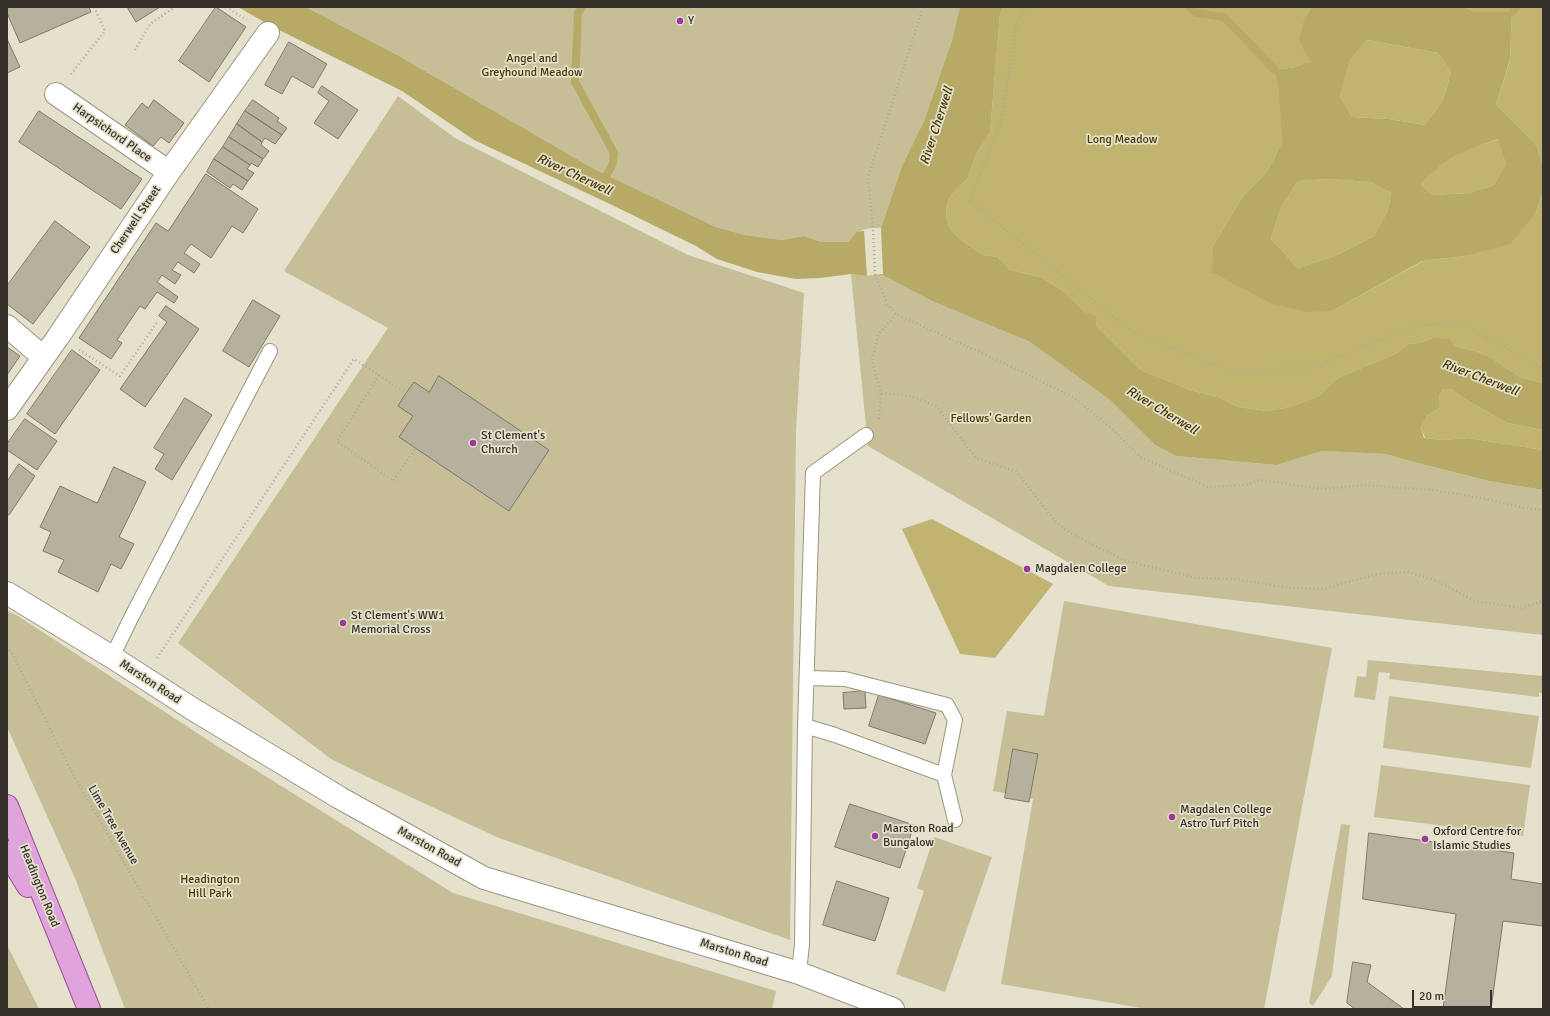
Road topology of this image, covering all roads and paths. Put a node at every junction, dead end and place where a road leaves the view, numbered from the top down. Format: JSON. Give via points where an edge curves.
{"nodes":[{"id":1,"x":94,"y":7,"type":"edge"},
{"id":2,"x":175,"y":7,"type":"edge"},
{"id":3,"x":923,"y":7,"type":"edge"},
{"id":4,"x":1027,"y":7,"type":"edge"},
{"id":5,"x":268,"y":33,"type":"dead end"},
{"id":6,"x":135,"y":50,"type":"dead end"},
{"id":7,"x":56,"y":94,"type":"joint"},
{"id":8,"x":169,"y":172,"type":"junction"},
{"id":9,"x":896,"y":314,"type":"junction"},
{"id":10,"x":158,"y":321,"type":"dead end"},
{"id":11,"x":7,"y":326,"type":"edge"},
{"id":12,"x":58,"y":337,"type":"junction"},
{"id":13,"x":270,"y":351,"type":"dead end"},
{"id":14,"x":43,"y":357,"type":"junction"},
{"id":15,"x":1543,"y":368,"type":"edge"},
{"id":16,"x":379,"y":375,"type":"junction"},
{"id":17,"x":406,"y":393,"type":"dead end"},
{"id":18,"x":7,"y":409,"type":"edge"},
{"id":19,"x":866,"y":435,"type":"dead end"},
{"id":20,"x":416,"y":448,"type":"dead end"},
{"id":21,"x":1543,"y":510,"type":"edge"},
{"id":22,"x":7,"y":593,"type":"edge"},
{"id":23,"x":1543,"y":602,"type":"edge"},
{"id":24,"x":7,"y":647,"type":"edge"},
{"id":25,"x":112,"y":657,"type":"junction"},
{"id":26,"x":144,"y":678,"type":"junction"},
{"id":27,"x":807,"y":678,"type":"junction"},
{"id":28,"x":805,"y":726,"type":"junction"},
{"id":29,"x":944,"y":775,"type":"junction"},
{"id":30,"x":7,"y":806,"type":"edge"},
{"id":31,"x":955,"y":820,"type":"dead end"},
{"id":32,"x":7,"y":852,"type":"edge"},
{"id":33,"x":63,"y":944,"type":"junction"},
{"id":34,"x":798,"y":973,"type":"junction"},
{"id":35,"x":89,"y":1009,"type":"edge"},
{"id":36,"x":209,"y":1009,"type":"edge"},
{"id":37,"x":893,"y":1009,"type":"edge"}],
"edges":[{"from":1,"to":7,"type":"path","via":[[105,31]]},
{"from":2,"to":6,"type":"path","via":[[150,24]]},
{"from":3,"to":9,"type":"path","via":[[868,178],[875,275],[888,305]]},
{"from":4,"to":15,"type":"path","via":[[1017,21],[1002,120],[970,201],[1131,331],[1224,370],[1314,368],[1404,329],[1455,320]]},
{"from":5,"to":8,"type":"main road","name":"Cherwell Street"},
{"from":7,"to":8,"type":"main road","name":"Harpsichord Place"},
{"from":8,"to":12,"type":"main road","name":"Cherwell Street"},
{"from":9,"to":21,"type":"path","via":[[1074,398],[1140,456],[1208,487],[1244,485],[1260,480],[1323,489],[1362,485],[1433,490]]},
{"from":9,"to":23,"type":"path","via":[[878,335],[872,360],[881,393],[912,396],[936,406],[976,458],[1017,472],[1054,520],[1070,533],[1123,560],[1196,578],[1235,579],[1291,588],[1323,589],[1378,574],[1407,572],[1434,580],[1475,601],[1521,608]]},
{"from":10,"to":12,"type":"path","via":[[120,376]]},
{"from":11,"to":14,"type":"main road"},
{"from":12,"to":14,"type":"main road","name":"Cherwell Street"},
{"from":13,"to":25,"type":"lane"},
{"from":14,"to":18,"type":"main road","name":"Cherwell Street"},
{"from":16,"to":17,"type":"path"},
{"from":16,"to":20,"type":"path","via":[[337,441],[393,480]]},
{"from":16,"to":26,"type":"path","via":[[354,359]]},
{"from":19,"to":27,"type":"lane","via":[[813,473]]},
{"from":22,"to":25,"type":"main road","name":"Marston Road"},
{"from":24,"to":36,"type":"path","name":"Lime Tree Avenue","via":[[70,769]]},
{"from":25,"to":26,"type":"main road","name":"Marston Road"},
{"from":26,"to":34,"type":"main road","name":"Marston Road","via":[[340,798],[484,878]]},
{"from":27,"to":28,"type":"lane"},
{"from":27,"to":29,"type":"lane","via":[[845,679],[947,705],[956,720]]},
{"from":28,"to":29,"type":"lane"},
{"from":28,"to":34,"type":"lane","via":[[802,944]]},
{"from":29,"to":31,"type":"lane"},
{"from":30,"to":33,"type":"main road","name":"Headington Road"},
{"from":32,"to":33,"type":"main road","name":"Headington Road"},
{"from":33,"to":35,"type":"main road","name":"Headington Road"},
{"from":34,"to":37,"type":"main road","name":"Marston Road"}]}
